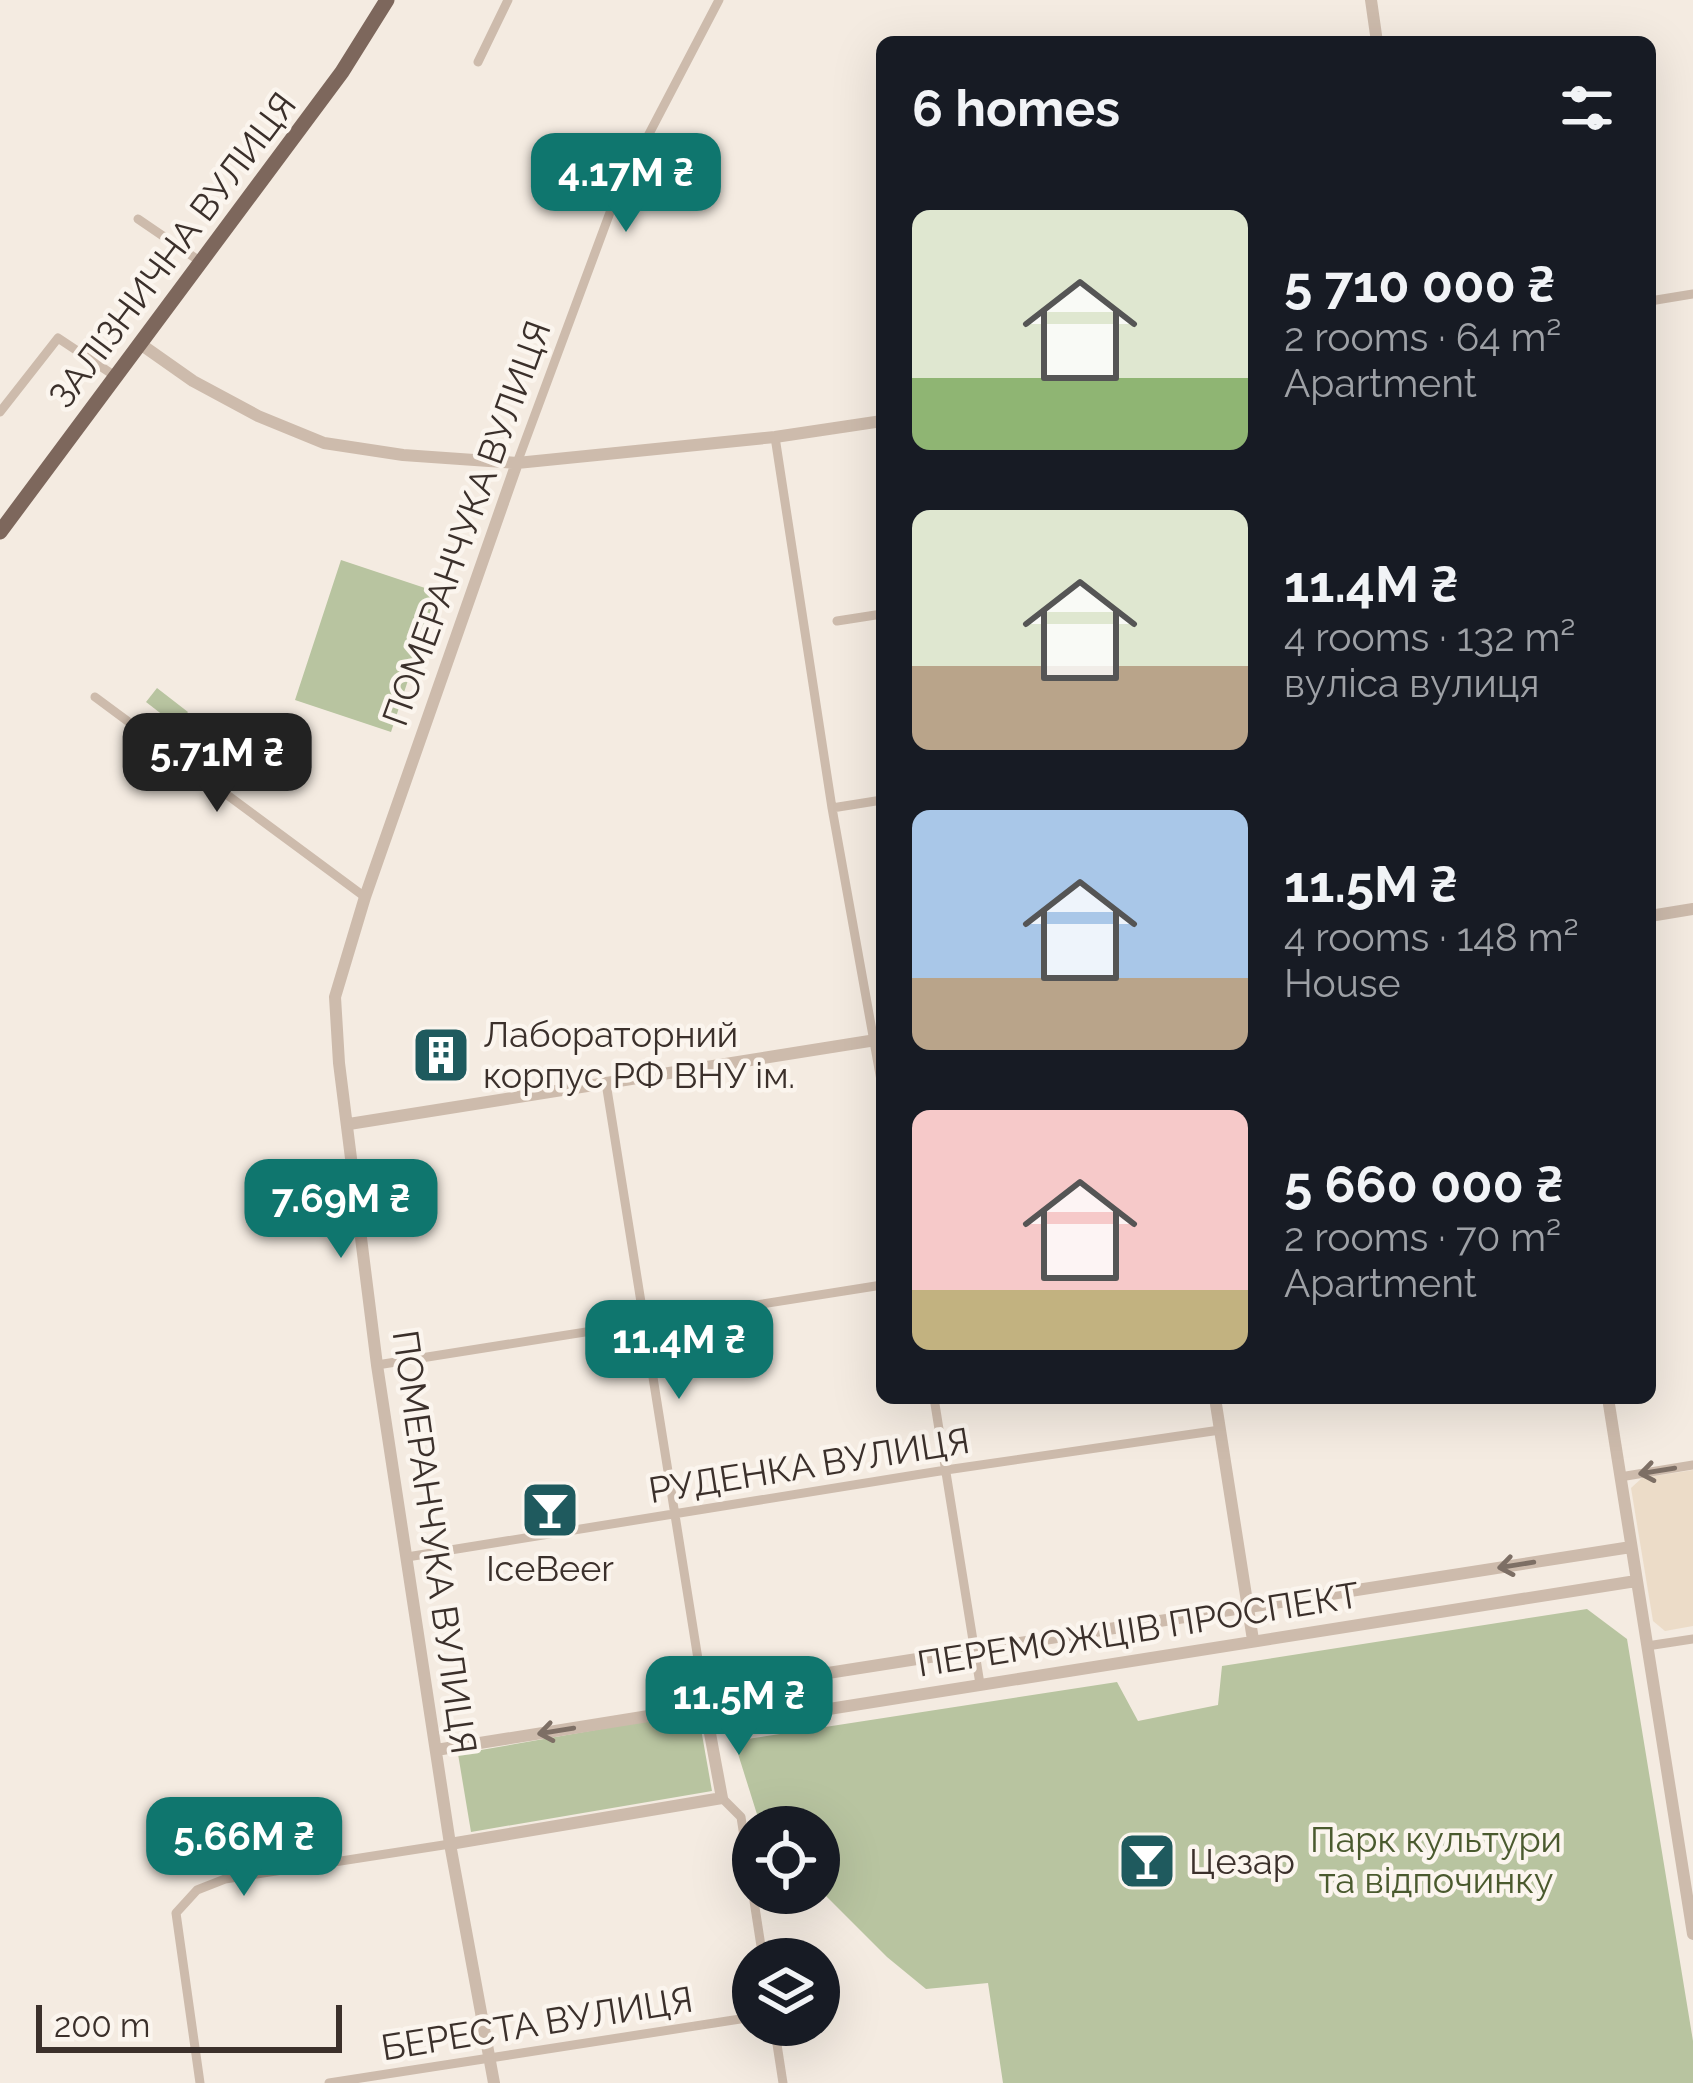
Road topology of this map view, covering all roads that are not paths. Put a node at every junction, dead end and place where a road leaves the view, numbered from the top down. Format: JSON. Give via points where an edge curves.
{"nodes":[{"id":1,"x":387,"y":0,"type":"edge"},
{"id":2,"x":508,"y":0,"type":"edge"},
{"id":3,"x":719,"y":0,"type":"edge"},
{"id":4,"x":1371,"y":0,"type":"edge"},
{"id":5,"x":1376,"y":36,"type":"edge"},
{"id":6,"x":478,"y":62,"type":"dead end"},
{"id":7,"x":138,"y":220,"type":"dead end"},
{"id":8,"x":201,"y":262,"type":"junction"},
{"id":9,"x":1693,"y":294,"type":"edge"},
{"id":10,"x":1656,"y":300,"type":"edge"},
{"id":11,"x":140,"y":343,"type":"junction"},
{"id":12,"x":115,"y":376,"type":"junction"},
{"id":13,"x":0,"y":412,"type":"edge"},
{"id":14,"x":876,"y":422,"type":"edge"},
{"id":15,"x":775,"y":436,"type":"junction"},
{"id":16,"x":517,"y":464,"type":"junction"},
{"id":17,"x":0,"y":532,"type":"edge"},
{"id":18,"x":876,"y":615,"type":"edge"},
{"id":19,"x":837,"y":621,"type":"dead end"},
{"id":20,"x":94,"y":697,"type":"dead end"},
{"id":21,"x":876,"y":801,"type":"edge"},
{"id":22,"x":832,"y":808,"type":"junction"},
{"id":23,"x":365,"y":897,"type":"junction"},
{"id":24,"x":1693,"y":909,"type":"edge"},
{"id":25,"x":1656,"y":915,"type":"edge"},
{"id":26,"x":876,"y":1025,"type":"edge"},
{"id":27,"x":876,"y":1040,"type":"edge"},
{"id":28,"x":606,"y":1083,"type":"junction"},
{"id":29,"x":349,"y":1124,"type":"junction"},
{"id":30,"x":876,"y":1286,"type":"edge"},
{"id":31,"x":644,"y":1323,"type":"junction"},
{"id":32,"x":377,"y":1364,"type":"junction"},
{"id":33,"x":935,"y":1404,"type":"edge"},
{"id":34,"x":1216,"y":1404,"type":"edge"},
{"id":35,"x":1608,"y":1404,"type":"edge"},
{"id":36,"x":1220,"y":1430,"type":"junction"},
{"id":37,"x":1693,"y":1466,"type":"edge"},
{"id":38,"x":946,"y":1470,"type":"junction"},
{"id":39,"x":1620,"y":1478,"type":"junction"},
{"id":40,"x":674,"y":1514,"type":"junction"},
{"id":41,"x":1631,"y":1547,"type":"junction"},
{"id":42,"x":406,"y":1557,"type":"junction"},
{"id":43,"x":1636,"y":1581,"type":"junction"},
{"id":44,"x":1248,"y":1608,"type":"junction"},
{"id":45,"x":1693,"y":1639,"type":"edge"},
{"id":46,"x":1253,"y":1640,"type":"junction"},
{"id":47,"x":1647,"y":1646,"type":"junction"},
{"id":48,"x":976,"y":1651,"type":"junction"},
{"id":49,"x":980,"y":1684,"type":"junction"},
{"id":50,"x":704,"y":1696,"type":"junction"},
{"id":51,"x":709,"y":1728,"type":"junction"},
{"id":52,"x":436,"y":1750,"type":"junction"},
{"id":53,"x":722,"y":1798,"type":"junction"},
{"id":54,"x":450,"y":1844,"type":"junction"},
{"id":55,"x":1693,"y":1934,"type":"edge"},
{"id":56,"x":760,"y":1938,"type":"edge"},
{"id":57,"x":732,"y":2020,"type":"edge"},
{"id":58,"x":777,"y":2046,"type":"edge"},
{"id":59,"x":489,"y":2058,"type":"junction"},
{"id":60,"x":200,"y":2083,"type":"edge"},
{"id":61,"x":329,"y":2083,"type":"edge"},
{"id":62,"x":494,"y":2083,"type":"edge"},
{"id":63,"x":783,"y":2083,"type":"edge"}],
"edges":[{"from":1,"to":8,"type":"main road","name":"ЗАЛІЗНИЧНА ВУЛИЦЯ"},
{"from":2,"to":6,"type":"street"},
{"from":3,"to":16,"type":"street","name":"ПОМЕРАНЧУКА ВУЛИЦЯ","via":[[615,199]]},
{"from":4,"to":5,"type":"street"},
{"from":7,"to":8,"type":"street"},
{"from":8,"to":11,"type":"main road","name":"ЗАЛІЗНИЧНА ВУЛИЦЯ"},
{"from":9,"to":10,"type":"street"},
{"from":11,"to":12,"type":"main road","name":"ЗАЛІЗНИЧНА ВУЛИЦЯ"},
{"from":11,"to":16,"type":"street","via":[[193,382],[324,443]]},
{"from":12,"to":13,"type":"street","via":[[58,338]]},
{"from":12,"to":17,"type":"main road","name":"ЗАЛІЗНИЧНА ВУЛИЦЯ"},
{"from":14,"to":15,"type":"street"},
{"from":15,"to":16,"type":"street"},
{"from":15,"to":22,"type":"street"},
{"from":16,"to":23,"type":"street","name":"ПОМЕРАНЧУКА ВУЛИЦЯ"},
{"from":18,"to":19,"type":"street"},
{"from":20,"to":23,"type":"street"},
{"from":21,"to":22,"type":"street"},
{"from":22,"to":26,"type":"street"},
{"from":23,"to":29,"type":"street","name":"ПОМЕРАНЧУКА ВУЛИЦЯ","via":[[335,997]]},
{"from":24,"to":25,"type":"street"},
{"from":27,"to":28,"type":"street"},
{"from":28,"to":29,"type":"street"},
{"from":28,"to":31,"type":"street"},
{"from":29,"to":32,"type":"street","name":"ПОМЕРАНЧУКА ВУЛИЦЯ"},
{"from":30,"to":31,"type":"street"},
{"from":31,"to":32,"type":"street"},
{"from":31,"to":40,"type":"street"},
{"from":32,"to":42,"type":"street","name":"ПОМЕРАНЧУКА ВУЛИЦЯ"},
{"from":33,"to":38,"type":"street"},
{"from":34,"to":36,"type":"street"},
{"from":35,"to":39,"type":"street"},
{"from":36,"to":38,"type":"street","name":"РУДЕНКА ВУЛИЦЯ"},
{"from":36,"to":44,"type":"street"},
{"from":37,"to":39,"type":"street","one_way":true},
{"from":38,"to":40,"type":"street","name":"РУДЕНКА ВУЛИЦЯ"},
{"from":38,"to":48,"type":"street"},
{"from":39,"to":41,"type":"street"},
{"from":40,"to":42,"type":"street","name":"РУДЕНКА ВУЛИЦЯ"},
{"from":40,"to":50,"type":"street"},
{"from":41,"to":43,"type":"street"},
{"from":41,"to":44,"type":"street","name":"ПЕРЕМОЖЦІВ ПРОСПЕКТ","one_way":true},
{"from":42,"to":52,"type":"street","name":"ПОМЕРАНЧУКА ВУЛИЦЯ"},
{"from":43,"to":46,"type":"street","name":"ПЕРЕМОЖЦІВ ПРОСПЕКТ"},
{"from":43,"to":47,"type":"street"},
{"from":44,"to":46,"type":"street"},
{"from":44,"to":48,"type":"street","name":"ПЕРЕМОЖЦІВ ПРОСПЕКТ"},
{"from":45,"to":47,"type":"street"},
{"from":46,"to":49,"type":"street","name":"ПЕРЕМОЖЦІВ ПРОСПЕКТ"},
{"from":47,"to":55,"type":"street"},
{"from":48,"to":49,"type":"street"},
{"from":48,"to":50,"type":"street","name":"ПЕРЕМОЖЦІВ ПРОСПЕКТ"},
{"from":49,"to":51,"type":"street","name":"ПЕРЕМОЖЦІВ ПРОСПЕКТ"},
{"from":50,"to":51,"type":"street"},
{"from":50,"to":52,"type":"street","name":"ПЕРЕМОЖЦІВ ПРОСПЕКТ","one_way":true,"via":[[692,1709]]},
{"from":51,"to":53,"type":"street"},
{"from":52,"to":54,"type":"street","name":"ПОМЕРАНЧУКА ВУЛИЦЯ"},
{"from":53,"to":54,"type":"street"},
{"from":53,"to":56,"type":"street","via":[[741,1817]]},
{"from":54,"to":59,"type":"street","name":"ПОМЕРАНЧУКА ВУЛИЦЯ"},
{"from":54,"to":60,"type":"street","via":[[225,1879],[197,1891],[176,1913]]},
{"from":57,"to":59,"type":"street","name":"БЕРЕСТА ВУЛИЦЯ"},
{"from":58,"to":63,"type":"street"},
{"from":59,"to":61,"type":"street","name":"БЕРЕСТА ВУЛИЦЯ"},
{"from":59,"to":62,"type":"street","name":"ПОМЕРАНЧУКА ВУЛИЦЯ"}]}
